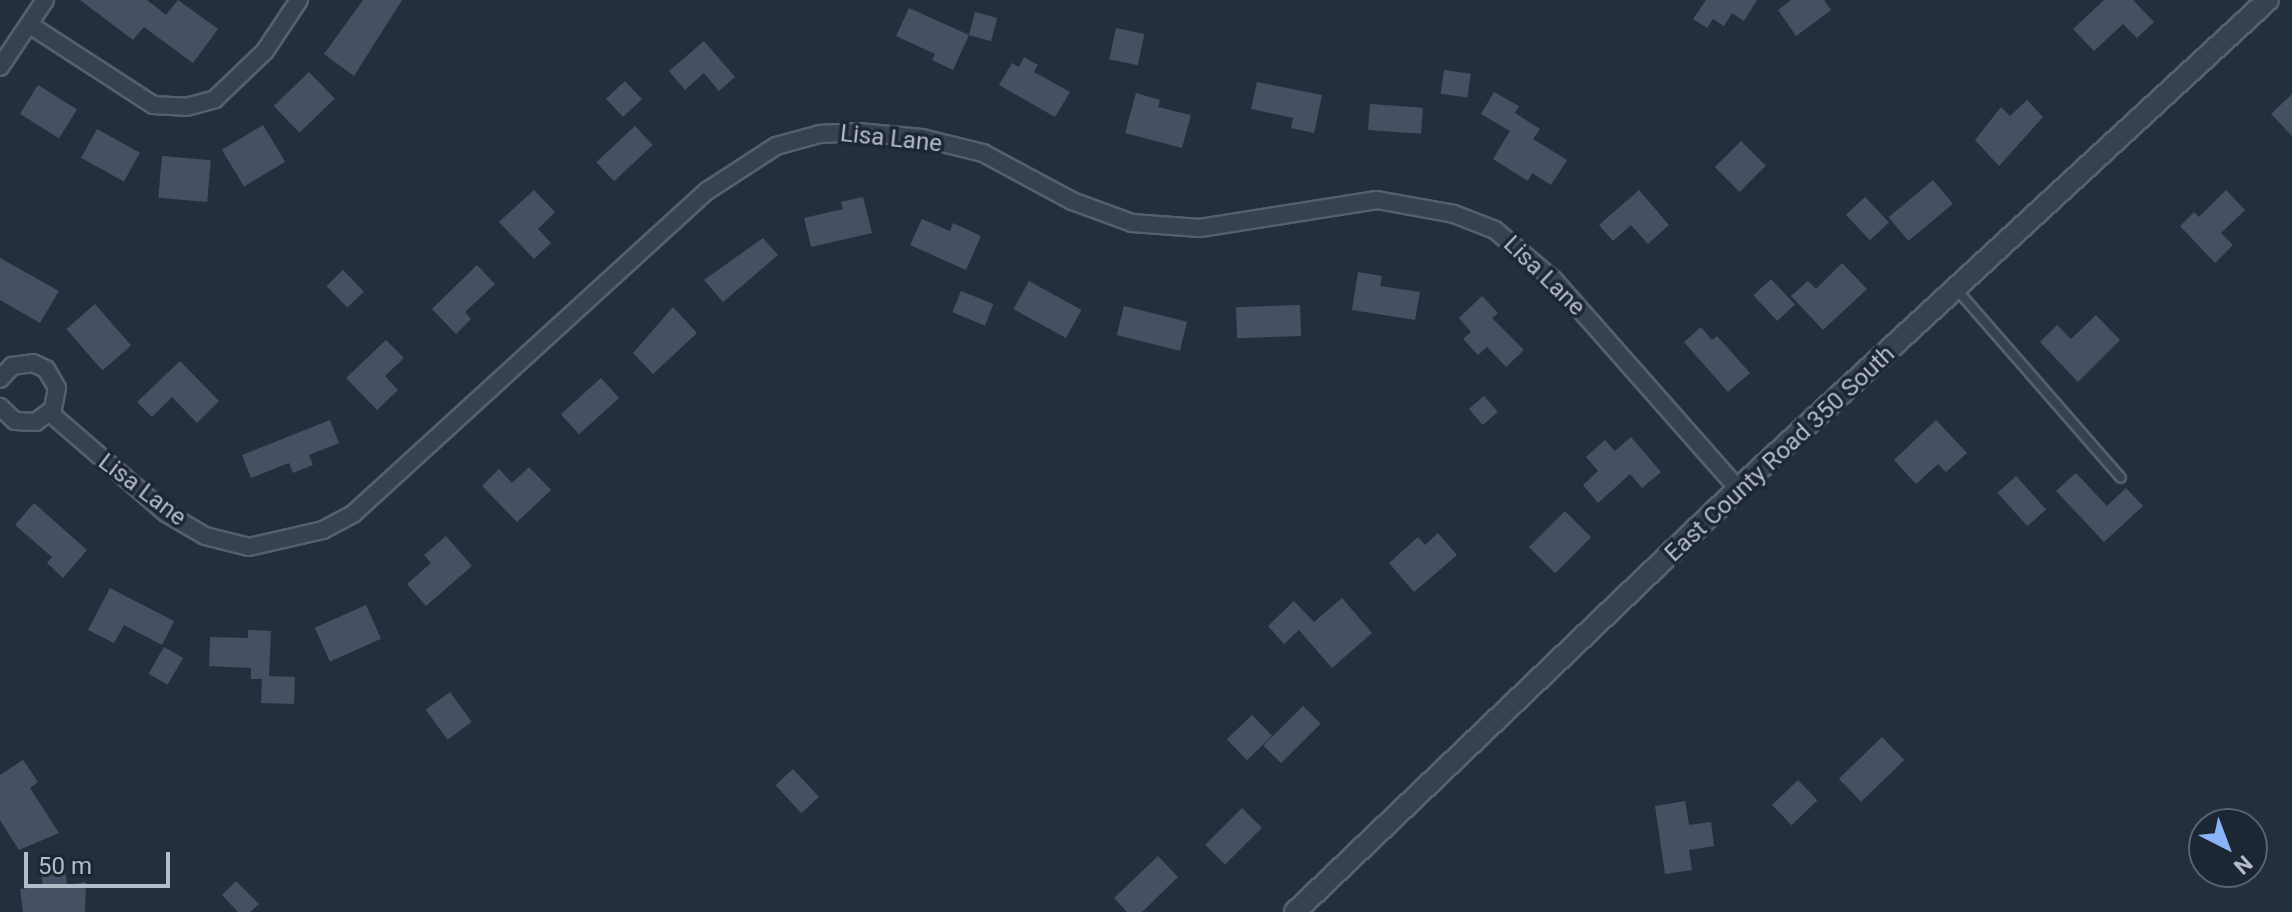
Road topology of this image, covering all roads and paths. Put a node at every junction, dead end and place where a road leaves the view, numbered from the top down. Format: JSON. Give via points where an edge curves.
{"nodes":[{"id":1,"x":45,"y":0,"type":"edge"},
{"id":2,"x":299,"y":0,"type":"edge"},
{"id":3,"x":2268,"y":0,"type":"edge"},
{"id":4,"x":30,"y":25,"type":"junction"},
{"id":5,"x":0,"y":67,"type":"edge"},
{"id":6,"x":1957,"y":290,"type":"junction"},
{"id":7,"x":1,"y":373,"type":"edge"},
{"id":8,"x":0,"y":407,"type":"edge"},
{"id":9,"x":50,"y":413,"type":"junction"},
{"id":10,"x":2121,"y":478,"type":"dead end"},
{"id":11,"x":1738,"y":489,"type":"junction"},
{"id":12,"x":1295,"y":912,"type":"edge"}],
"edges":[{"from":1,"to":4,"type":"street"},
{"from":2,"to":4,"type":"street","via":[[265,51],[215,99],[186,107],[153,105]]},
{"from":3,"to":6,"type":"street","name":"East County Road 350 South"},
{"from":4,"to":5,"type":"street"},
{"from":6,"to":10,"type":"lane"},
{"from":6,"to":11,"type":"street","name":"East County Road 350 South"},
{"from":7,"to":9,"type":"street","via":[[22,362],[46,369],[57,388]]},
{"from":8,"to":9,"type":"street","via":[[25,423]]},
{"from":9,"to":11,"type":"street","name":"Lisa Lane","via":[[166,513],[205,536],[249,547],[323,530],[353,514],[707,191],[776,146],[820,134],[858,132],[922,138],[983,153],[1072,201],[1132,223],[1200,228],[1377,200],[1454,214],[1495,230],[1554,280]]},
{"from":11,"to":12,"type":"street","name":"East County Road 350 South"}]}
